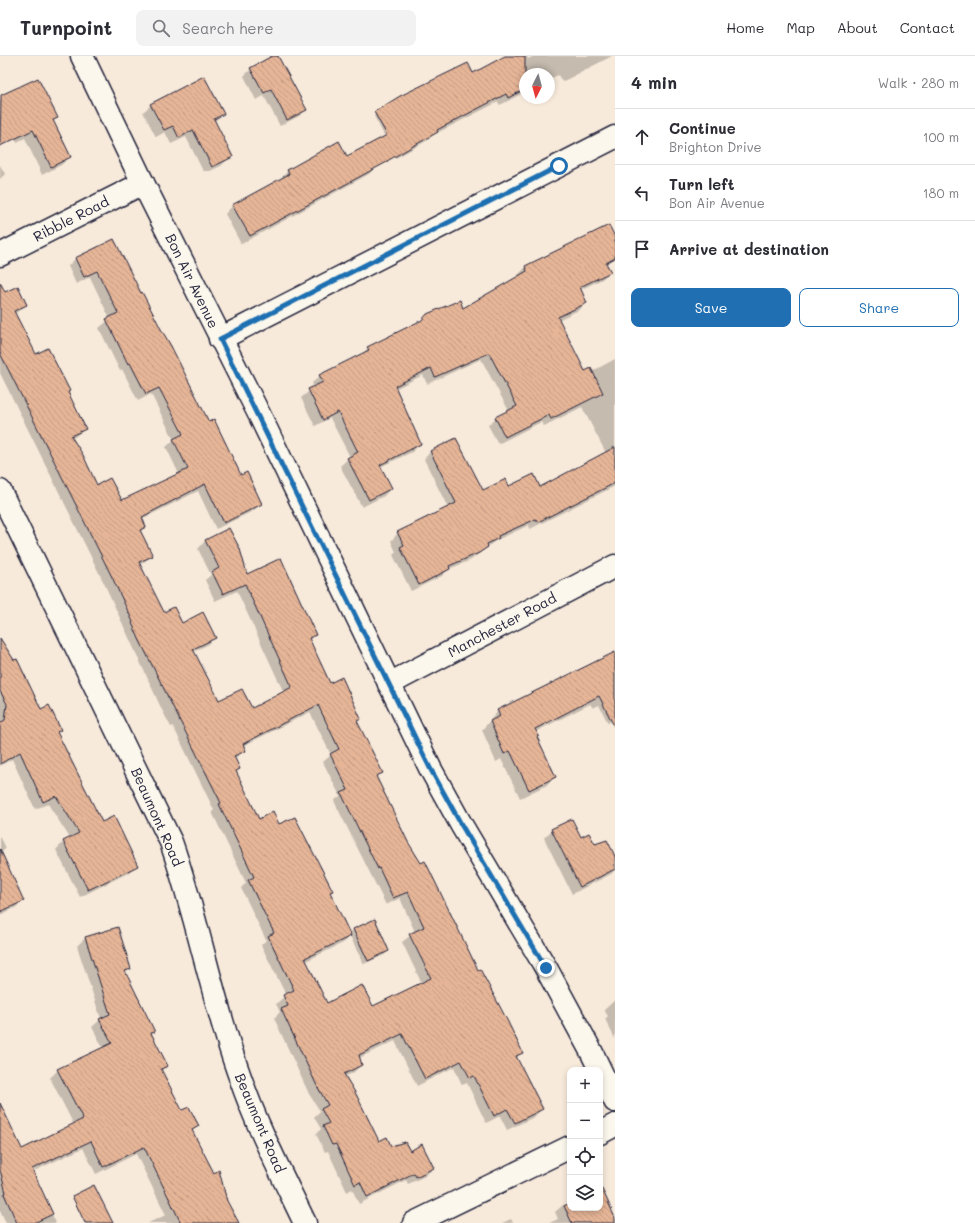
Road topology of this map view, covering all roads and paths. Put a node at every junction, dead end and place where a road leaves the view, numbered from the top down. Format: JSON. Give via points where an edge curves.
{"nodes":[{"id":1,"x":82,"y":56,"type":"edge"},
{"id":2,"x":615,"y":137,"type":"edge"},
{"id":3,"x":143,"y":183,"type":"junction"},
{"id":4,"x":0,"y":255,"type":"edge"},
{"id":5,"x":220,"y":339,"type":"junction"},
{"id":6,"x":0,"y":491,"type":"edge"},
{"id":7,"x":615,"y":566,"type":"edge"},
{"id":8,"x":389,"y":684,"type":"junction"},
{"id":9,"x":615,"y":1101,"type":"edge"},
{"id":10,"x":615,"y":1125,"type":"edge"},
{"id":11,"x":603,"y":1131,"type":"edge"},
{"id":12,"x":567,"y":1148,"type":"edge"},
{"id":13,"x":305,"y":1223,"type":"edge"},
{"id":14,"x":414,"y":1223,"type":"edge"}],
"edges":[{"from":1,"to":3,"type":"street","name":"Bon Air Avenue"},
{"from":2,"to":5,"type":"street"},
{"from":3,"to":4,"type":"street","name":"Ribble Road"},
{"from":3,"to":5,"type":"street","name":"Bon Air Avenue"},
{"from":5,"to":8,"type":"street","name":"Bon Air Avenue"},
{"from":6,"to":13,"type":"street","name":"Beaumont Road","via":[[171,842],[185,881],[217,1003],[240,1077]]},
{"from":7,"to":8,"type":"street","name":"Manchester Road"},
{"from":8,"to":9,"type":"street","name":"Bon Air Avenue","via":[[430,768],[546,968]]},
{"from":10,"to":11,"type":"street"},
{"from":12,"to":14,"type":"street"}]}
